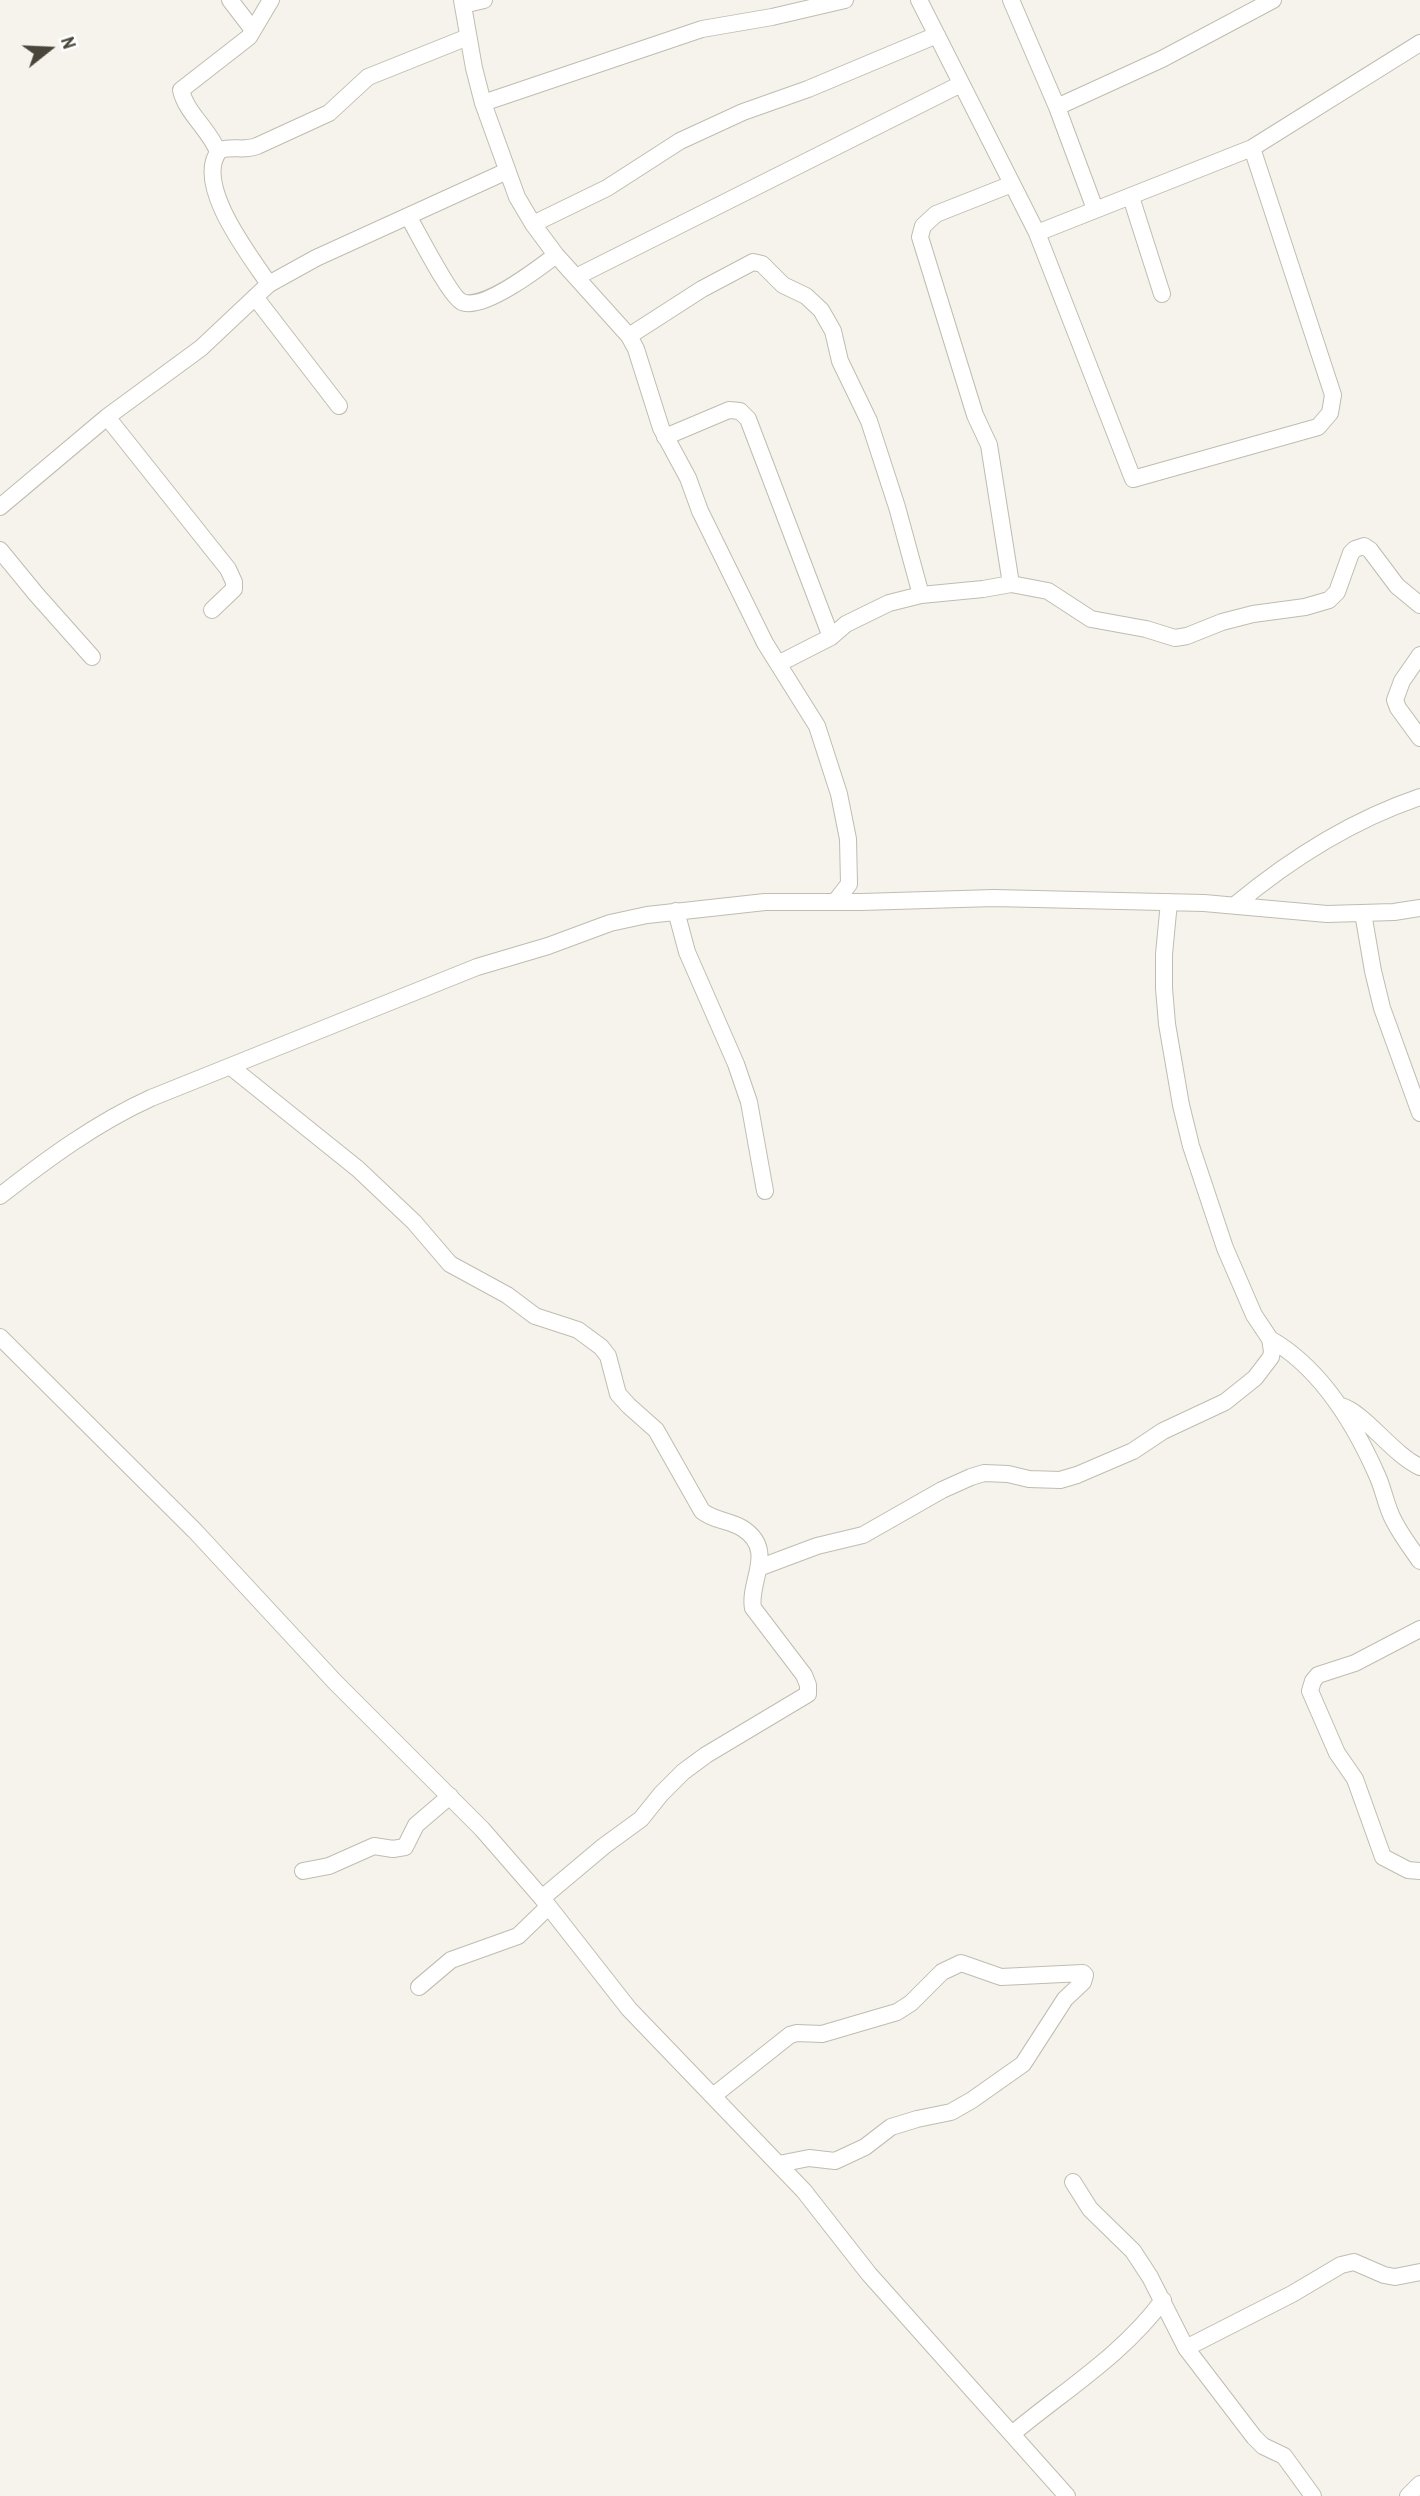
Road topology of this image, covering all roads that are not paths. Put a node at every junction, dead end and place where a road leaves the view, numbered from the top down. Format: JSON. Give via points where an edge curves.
{"nodes":[{"id":1,"x":230,"y":0,"type":"edge"},
{"id":2,"x":271,"y":0,"type":"edge"},
{"id":3,"x":484,"y":0,"type":"edge"},
{"id":4,"x":845,"y":0,"type":"edge"},
{"id":5,"x":919,"y":0,"type":"edge"},
{"id":6,"x":1010,"y":0,"type":"edge"},
{"id":7,"x":1273,"y":0,"type":"edge"},
{"id":8,"x":462,"y":3,"type":"edge"},
{"id":9,"x":253,"y":30,"type":"junction"},
{"id":10,"x":937,"y":35,"type":"junction"},
{"id":11,"x":468,"y":37,"type":"junction"},
{"id":12,"x":1420,"y":43,"type":"edge"},
{"id":13,"x":961,"y":84,"type":"junction"},
{"id":14,"x":483,"y":103,"type":"junction"},
{"id":15,"x":1057,"y":107,"type":"junction"},
{"id":16,"x":1252,"y":148,"type":"junction"},
{"id":17,"x":218,"y":152,"type":"junction"},
{"id":18,"x":507,"y":171,"type":"junction"},
{"id":19,"x":1012,"y":184,"type":"junction"},
{"id":20,"x":1131,"y":197,"type":"junction"},
{"id":21,"x":1095,"y":209,"type":"junction"},
{"id":22,"x":408,"y":216,"type":"junction"},
{"id":23,"x":533,"y":224,"type":"junction"},
{"id":24,"x":1037,"y":233,"type":"junction"},
{"id":25,"x":556,"y":255,"type":"junction"},
{"id":26,"x":576,"y":277,"type":"junction"},
{"id":27,"x":269,"y":284,"type":"junction"},
{"id":28,"x":1162,"y":294,"type":"dead end"},
{"id":29,"x":255,"y":297,"type":"junction"},
{"id":30,"x":629,"y":336,"type":"junction"},
{"id":31,"x":339,"y":407,"type":"dead end"},
{"id":32,"x":107,"y":417,"type":"junction"},
{"id":33,"x":666,"y":437,"type":"junction"},
{"id":34,"x":0,"y":507,"type":"edge"},
{"id":35,"x":0,"y":550,"type":"edge"},
{"id":36,"x":1011,"y":584,"type":"junction"},
{"id":37,"x":921,"y":595,"type":"junction"},
{"id":38,"x":1420,"y":605,"type":"edge"},
{"id":39,"x":212,"y":610,"type":"dead end"},
{"id":40,"x":831,"y":637,"type":"junction"},
{"id":41,"x":1420,"y":656,"type":"edge"},
{"id":42,"x":92,"y":657,"type":"dead end"},
{"id":43,"x":778,"y":664,"type":"junction"},
{"id":44,"x":1420,"y":738,"type":"edge"},
{"id":45,"x":1420,"y":797,"type":"edge"},
{"id":46,"x":849,"y":884,"type":"junction"},
{"id":47,"x":835,"y":902,"type":"junction"},
{"id":48,"x":861,"y":902,"type":"junction"},
{"id":49,"x":1169,"y":902,"type":"junction"},
{"id":50,"x":1235,"y":905,"type":"junction"},
{"id":51,"x":1420,"y":908,"type":"edge"},
{"id":52,"x":676,"y":911,"type":"junction"},
{"id":53,"x":1363,"y":914,"type":"junction"},
{"id":54,"x":231,"y":1067,"type":"junction"},
{"id":55,"x":1420,"y":1113,"type":"edge"},
{"id":56,"x":765,"y":1191,"type":"dead end"},
{"id":57,"x":0,"y":1196,"type":"edge"},
{"id":58,"x":1270,"y":1339,"type":"junction"},
{"id":59,"x":1,"y":1341,"type":"edge"},
{"id":60,"x":1338,"y":1405,"type":"junction"},
{"id":61,"x":1420,"y":1467,"type":"edge"},
{"id":62,"x":1420,"y":1561,"type":"edge"},
{"id":63,"x":761,"y":1567,"type":"junction"},
{"id":64,"x":1420,"y":1629,"type":"edge"},
{"id":65,"x":450,"y":1796,"type":"junction"},
{"id":66,"x":303,"y":1871,"type":"dead end"},
{"id":67,"x":1420,"y":1871,"type":"edge"},
{"id":68,"x":545,"y":1903,"type":"junction"},
{"id":69,"x":419,"y":1987,"type":"dead end"},
{"id":70,"x":713,"y":2096,"type":"junction"},
{"id":71,"x":779,"y":2164,"type":"junction"},
{"id":72,"x":1073,"y":2182,"type":"dead end"},
{"id":73,"x":1420,"y":2272,"type":"edge"},
{"id":74,"x":1163,"y":2300,"type":"junction"},
{"id":75,"x":1186,"y":2348,"type":"junction"},
{"id":76,"x":1012,"y":2434,"type":"junction"},
{"id":77,"x":1420,"y":2484,"type":"edge"},
{"id":78,"x":1067,"y":2496,"type":"edge"},
{"id":79,"x":1313,"y":2496,"type":"edge"},
{"id":80,"x":1408,"y":2496,"type":"edge"}],
"edges":[{"from":1,"to":9,"type":"street"},
{"from":2,"to":9,"type":"street"},
{"from":3,"to":8,"type":"street"},
{"from":4,"to":14,"type":"street","via":[[702,29]]},
{"from":5,"to":10,"type":"street"},
{"from":6,"to":15,"type":"street"},
{"from":7,"to":15,"type":"street","via":[[1162,59]]},
{"from":8,"to":11,"type":"street"},
{"from":9,"to":17,"type":"street","via":[[181,90]]},
{"from":10,"to":13,"type":"street"},
{"from":10,"to":23,"type":"street","via":[[680,141],[607,188]]},
{"from":11,"to":14,"type":"street"},
{"from":11,"to":17,"type":"street","via":[[368,77],[329,113],[302,126],[248,149]]},
{"from":12,"to":16,"type":"street"},
{"from":13,"to":19,"type":"street"},
{"from":13,"to":26,"type":"street"},
{"from":14,"to":18,"type":"street"},
{"from":15,"to":21,"type":"street"},
{"from":16,"to":20,"type":"street"},
{"from":16,"to":24,"type":"street","via":[[1333,395],[1331,413],[1318,427],[1133,479]]},
{"from":17,"to":27,"type":"street","via":[[212,172],[215,192]]},
{"from":18,"to":22,"type":"street"},
{"from":18,"to":23,"type":"street"},
{"from":19,"to":24,"type":"street"},
{"from":19,"to":36,"type":"street","via":[[936,215],[923,226],[920,237],[975,415],[989,445]]},
{"from":20,"to":21,"type":"street"},
{"from":20,"to":28,"type":"street"},
{"from":21,"to":24,"type":"street"},
{"from":22,"to":25,"type":"street","via":[[463,303],[495,295]]},
{"from":22,"to":27,"type":"street"},
{"from":23,"to":25,"type":"street"},
{"from":25,"to":26,"type":"street"},
{"from":26,"to":30,"type":"street"},
{"from":27,"to":29,"type":"street"},
{"from":29,"to":31,"type":"street"},
{"from":29,"to":32,"type":"street","via":[[201,348]]},
{"from":30,"to":33,"type":"street"},
{"from":30,"to":37,"type":"street","via":[[753,262],[806,296],[833,331],[840,361],[869,421]]},
{"from":32,"to":34,"type":"street"},
{"from":32,"to":39,"type":"street","via":[[228,569],[234,589]]},
{"from":33,"to":40,"type":"street","via":[[729,410],[740,411],[748,419]]},
{"from":33,"to":43,"type":"street"},
{"from":35,"to":42,"type":"street"},
{"from":36,"to":37,"type":"street"},
{"from":36,"to":38,"type":"street","via":[[1048,591],[1091,619],[1178,638],[1222,621],[1329,600],[1337,592],[1351,553],[1364,546]]},
{"from":37,"to":40,"type":"street","via":[[889,603],[846,624]]},
{"from":40,"to":43,"type":"street"},
{"from":41,"to":44,"type":"street","via":[[1395,700]]},
{"from":43,"to":46,"type":"street","via":[[817,726],[845,820]]},
{"from":45,"to":50,"type":"street","via":[[1325,841]]},
{"from":46,"to":47,"type":"street"},
{"from":46,"to":48,"type":"street"},
{"from":47,"to":48,"type":"street"},
{"from":47,"to":52,"type":"street","via":[[765,902]]},
{"from":48,"to":49,"type":"street","via":[[994,898]]},
{"from":49,"to":50,"type":"street"},
{"from":49,"to":58,"type":"street","via":[[1164,988],[1181,1105],[1225,1248],[1254,1315]]},
{"from":50,"to":53,"type":"street"},
{"from":51,"to":53,"type":"street"},
{"from":52,"to":54,"type":"street","via":[[610,923],[477,967]]},
{"from":52,"to":56,"type":"street","via":[[687,951],[749,1102]]},
{"from":53,"to":55,"type":"street","via":[[1382,1008]]},
{"from":54,"to":57,"type":"street","via":[[121,1112]]},
{"from":54,"to":63,"type":"street","via":[[358,1169],[450,1264],[536,1316],[578,1330],[601,1347],[608,1356],[618,1394],[656,1430],[702,1511],[752,1537]]},
{"from":58,"to":60,"type":"street","via":[[1308,1366]]},
{"from":58,"to":63,"type":"street","via":[[1271,1357],[1255,1378],[1225,1402],[1163,1431],[1133,1451],[1060,1480],[984,1473],[971,1477],[863,1535]]},
{"from":59,"to":65,"type":"street","via":[[195,1531],[335,1682]]},
{"from":60,"to":61,"type":"street"},
{"from":60,"to":62,"type":"street","via":[[1377,1475],[1394,1522]]},
{"from":63,"to":68,"type":"street","via":[[753,1608],[804,1675],[808,1695],[683,1772],[641,1819],[604,1846]]},
{"from":64,"to":67,"type":"street","via":[[1355,1663],[1318,1675],[1310,1691],[1337,1753],[1355,1779],[1383,1857]]},
{"from":65,"to":66,"type":"street","via":[[416,1825],[405,1847],[374,1846],[329,1866]]},
{"from":65,"to":68,"type":"street"},
{"from":68,"to":69,"type":"street","via":[[518,1936],[451,1961]]},
{"from":68,"to":70,"type":"street","via":[[629,2009]]},
{"from":70,"to":71,"type":"street"},
{"from":70,"to":71,"type":"street","via":[[790,2035],[822,2034],[897,2011],[951,1966],[968,1964],[1001,1977],[1085,1975],[1023,2064],[972,2100],[951,2112],[891,2127],[865,2147],[835,2161],[809,2158]]},
{"from":71,"to":76,"type":"street","via":[[869,2274]]},
{"from":72,"to":74,"type":"street","via":[[1090,2209],[1133,2251]]},
{"from":73,"to":75,"type":"street","via":[[1395,2277],[1354,2262],[1341,2265]]},
{"from":74,"to":75,"type":"street"},
{"from":74,"to":76,"type":"street","via":[[1106,2358]]},
{"from":75,"to":79,"type":"street","via":[[1254,2437],[1284,2456]]},
{"from":76,"to":78,"type":"street"},
{"from":77,"to":80,"type":"street"}]}
